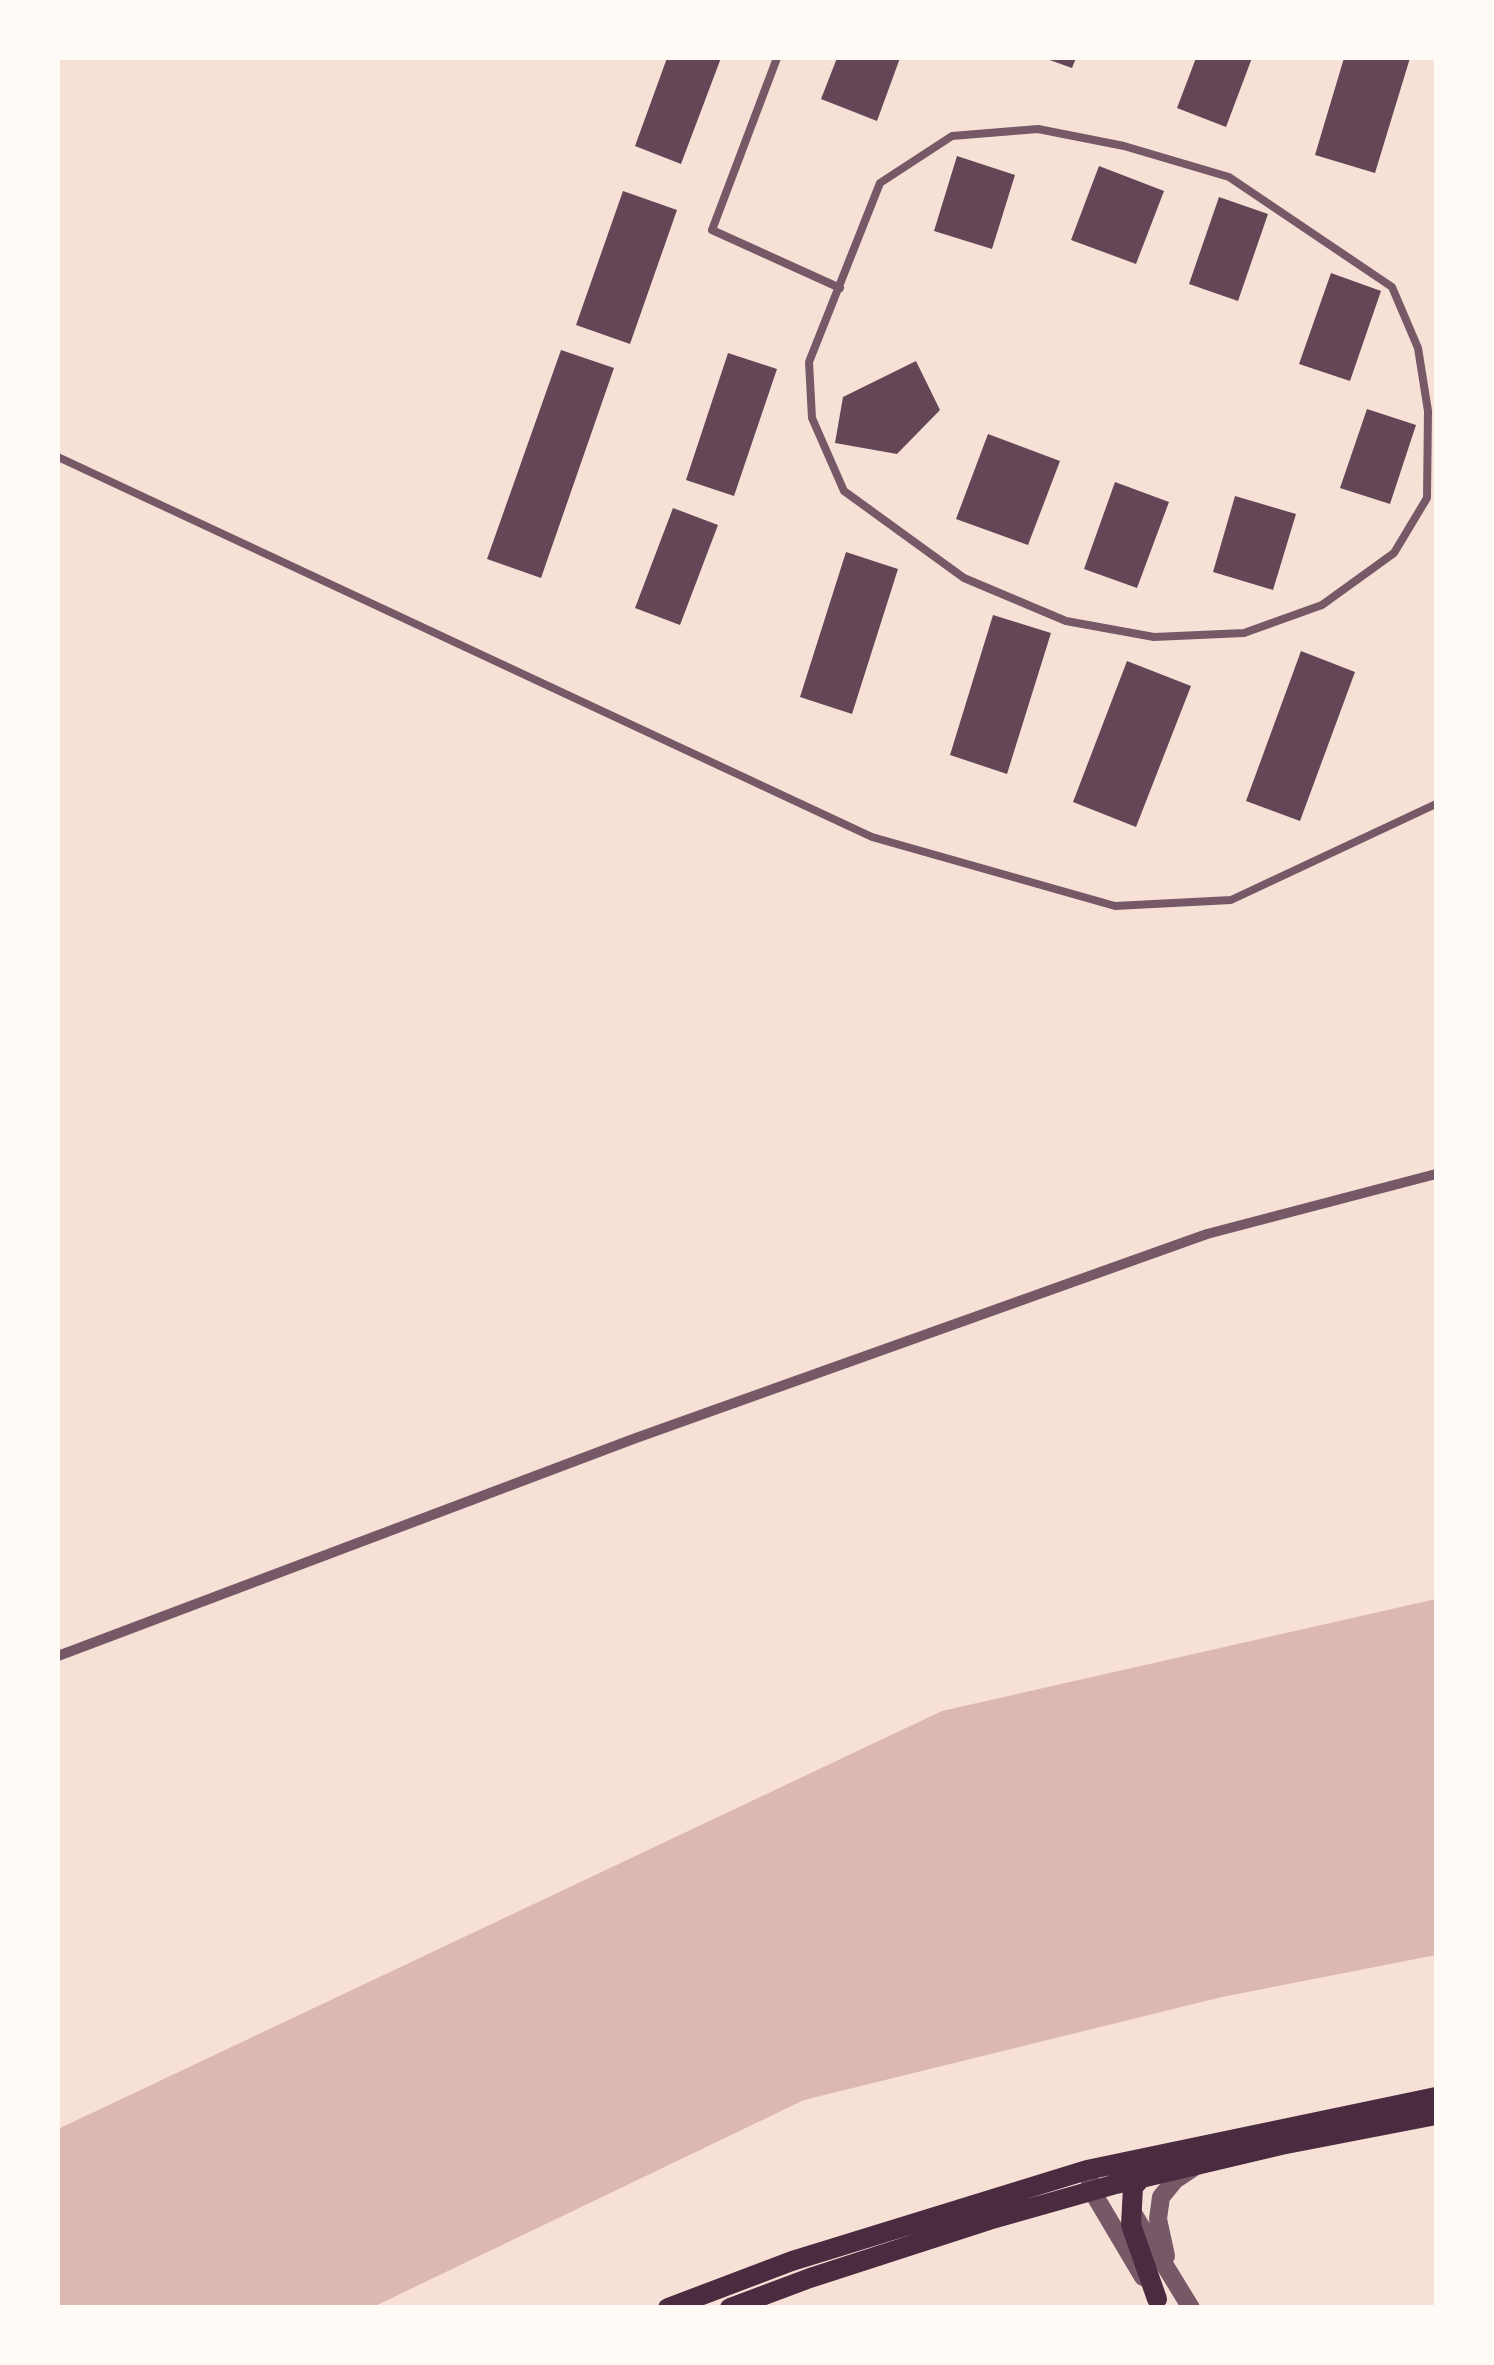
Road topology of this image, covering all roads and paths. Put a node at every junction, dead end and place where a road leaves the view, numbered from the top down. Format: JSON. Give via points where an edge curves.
{"nodes":[{"id":1,"x":777,"y":58,"type":"edge"},
{"id":2,"x":840,"y":288,"type":"junction"},
{"id":3,"x":58,"y":457,"type":"edge"},
{"id":4,"x":1432,"y":500,"type":"edge"},
{"id":5,"x":1436,"y":804,"type":"edge"},
{"id":6,"x":1436,"y":1174,"type":"edge"},
{"id":7,"x":58,"y":1656,"type":"edge"},
{"id":8,"x":1436,"y":2097,"type":"edge"},
{"id":9,"x":1436,"y":2115,"type":"edge"},
{"id":10,"x":1202,"y":2154,"type":"junction"},
{"id":11,"x":1087,"y":2170,"type":"junction"},
{"id":12,"x":1112,"y":2174,"type":"junction"},
{"id":13,"x":1139,"y":2179,"type":"junction"},
{"id":14,"x":1092,"y":2191,"type":"junction"},
{"id":15,"x":1129,"y":2208,"type":"junction"},
{"id":16,"x":1171,"y":2276,"type":"junction"},
{"id":17,"x":1159,"y":2303,"type":"edge"},
{"id":18,"x":668,"y":2308,"type":"edge"},
{"id":19,"x":730,"y":2308,"type":"edge"},
{"id":20,"x":1190,"y":2308,"type":"edge"}],
"edges":[{"from":1,"to":2,"type":"lane","via":[[712,230]]},
{"from":2,"to":4,"type":"lane","via":[[810,362],[812,418],[844,490],[964,578],[1066,621],[1154,636],[1244,633],[1322,605],[1394,553]]},
{"from":2,"to":4,"type":"lane","via":[[880,183],[952,136],[1038,129],[1229,177],[1392,286],[1418,348]]},
{"from":3,"to":5,"type":"lane","via":[[872,837],[1115,906],[1232,900]]},
{"from":6,"to":7,"type":"street","via":[[1207,1234],[636,1438]]},
{"from":8,"to":10,"type":"main road"},
{"from":9,"to":10,"type":"main road"},
{"from":10,"to":12,"type":"main road"},
{"from":10,"to":13,"type":"main road"},
{"from":10,"to":16,"type":"street","via":[[1162,2197],[1158,2219]]},
{"from":11,"to":12,"type":"main road"},
{"from":11,"to":14,"type":"street"},
{"from":11,"to":18,"type":"main road","via":[[792,2261]]},
{"from":12,"to":13,"type":"main road"},
{"from":12,"to":14,"type":"main road"},
{"from":12,"to":15,"type":"street"},
{"from":13,"to":15,"type":"main road"},
{"from":14,"to":17,"type":"street"},
{"from":14,"to":19,"type":"main road"},
{"from":15,"to":16,"type":"street"},
{"from":15,"to":17,"type":"main road"},
{"from":16,"to":20,"type":"street"}]}
